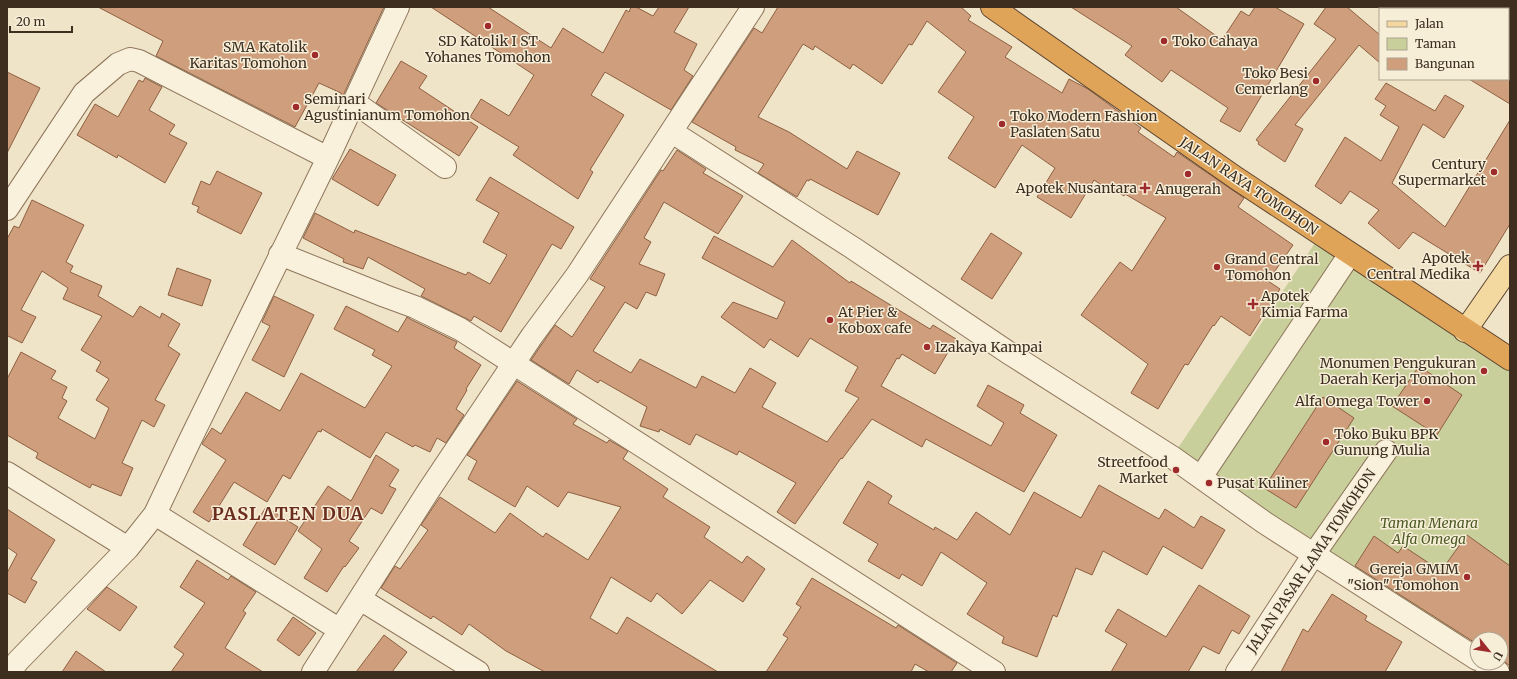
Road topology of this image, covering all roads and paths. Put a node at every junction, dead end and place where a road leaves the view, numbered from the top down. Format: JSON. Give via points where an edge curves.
{"nodes":[{"id":1,"x":398,"y":7,"type":"edge"},
{"id":2,"x":753,"y":7,"type":"edge"},
{"id":3,"x":992,"y":7,"type":"edge"},
{"id":4,"x":354,"y":102,"type":"junction"},
{"id":5,"x":672,"y":132,"type":"junction"},
{"id":6,"x":328,"y":158,"type":"junction"},
{"id":7,"x":445,"y":167,"type":"dead end"},
{"id":8,"x":7,"y":209,"type":"edge"},
{"id":9,"x":280,"y":254,"type":"junction"},
{"id":10,"x":1350,"y":254,"type":"junction"},
{"id":11,"x":1510,"y":266,"type":"edge"},
{"id":12,"x":1465,"y":330,"type":"junction"},
{"id":13,"x":1510,"y":359,"type":"edge"},
{"id":14,"x":514,"y":364,"type":"junction"},
{"id":15,"x":1386,"y":451,"type":"dead end"},
{"id":16,"x":7,"y":473,"type":"edge"},
{"id":17,"x":1201,"y":476,"type":"junction"},
{"id":18,"x":155,"y":514,"type":"junction"},
{"id":19,"x":128,"y":548,"type":"junction"},
{"id":20,"x":1314,"y":554,"type":"junction"},
{"id":21,"x":360,"y":599,"type":"junction"},
{"id":22,"x":340,"y":630,"type":"junction"},
{"id":23,"x":1469,"y":653,"type":"edge"},
{"id":24,"x":10,"y":672,"type":"edge"},
{"id":25,"x":313,"y":672,"type":"edge"},
{"id":26,"x":478,"y":672,"type":"edge"},
{"id":27,"x":994,"y":672,"type":"edge"},
{"id":28,"x":1237,"y":672,"type":"edge"}],
"edges":[{"from":1,"to":4,"type":"street"},
{"from":2,"to":5,"type":"street"},
{"from":3,"to":10,"type":"highway","name":"JALAN RAYA TOMOHON","via":[[1236,178]]},
{"from":4,"to":6,"type":"street"},
{"from":4,"to":7,"type":"street"},
{"from":5,"to":14,"type":"street"},
{"from":5,"to":17,"type":"street"},
{"from":6,"to":8,"type":"street","via":[[139,61],[130,59],[118,64],[84,93]]},
{"from":6,"to":9,"type":"street"},
{"from":9,"to":14,"type":"street","via":[[440,318]]},
{"from":9,"to":18,"type":"street"},
{"from":10,"to":12,"type":"highway","name":"JALAN RAYA TOMOHON"},
{"from":10,"to":17,"type":"street"},
{"from":11,"to":12,"type":"main road"},
{"from":12,"to":13,"type":"highway","name":"JALAN RAYA TOMOHON"},
{"from":14,"to":21,"type":"street","via":[[429,490]]},
{"from":14,"to":27,"type":"street"},
{"from":15,"to":20,"type":"street","name":"JALAN PASAR LAMA TOMOHON"},
{"from":16,"to":19,"type":"street"},
{"from":17,"to":20,"type":"street","via":[[1265,523]]},
{"from":18,"to":19,"type":"street"},
{"from":18,"to":22,"type":"street"},
{"from":19,"to":24,"type":"street"},
{"from":20,"to":23,"type":"street"},
{"from":20,"to":28,"type":"street","name":"JALAN PASAR LAMA TOMOHON"},
{"from":21,"to":22,"type":"street"},
{"from":21,"to":26,"type":"street"},
{"from":22,"to":25,"type":"street"}]}
